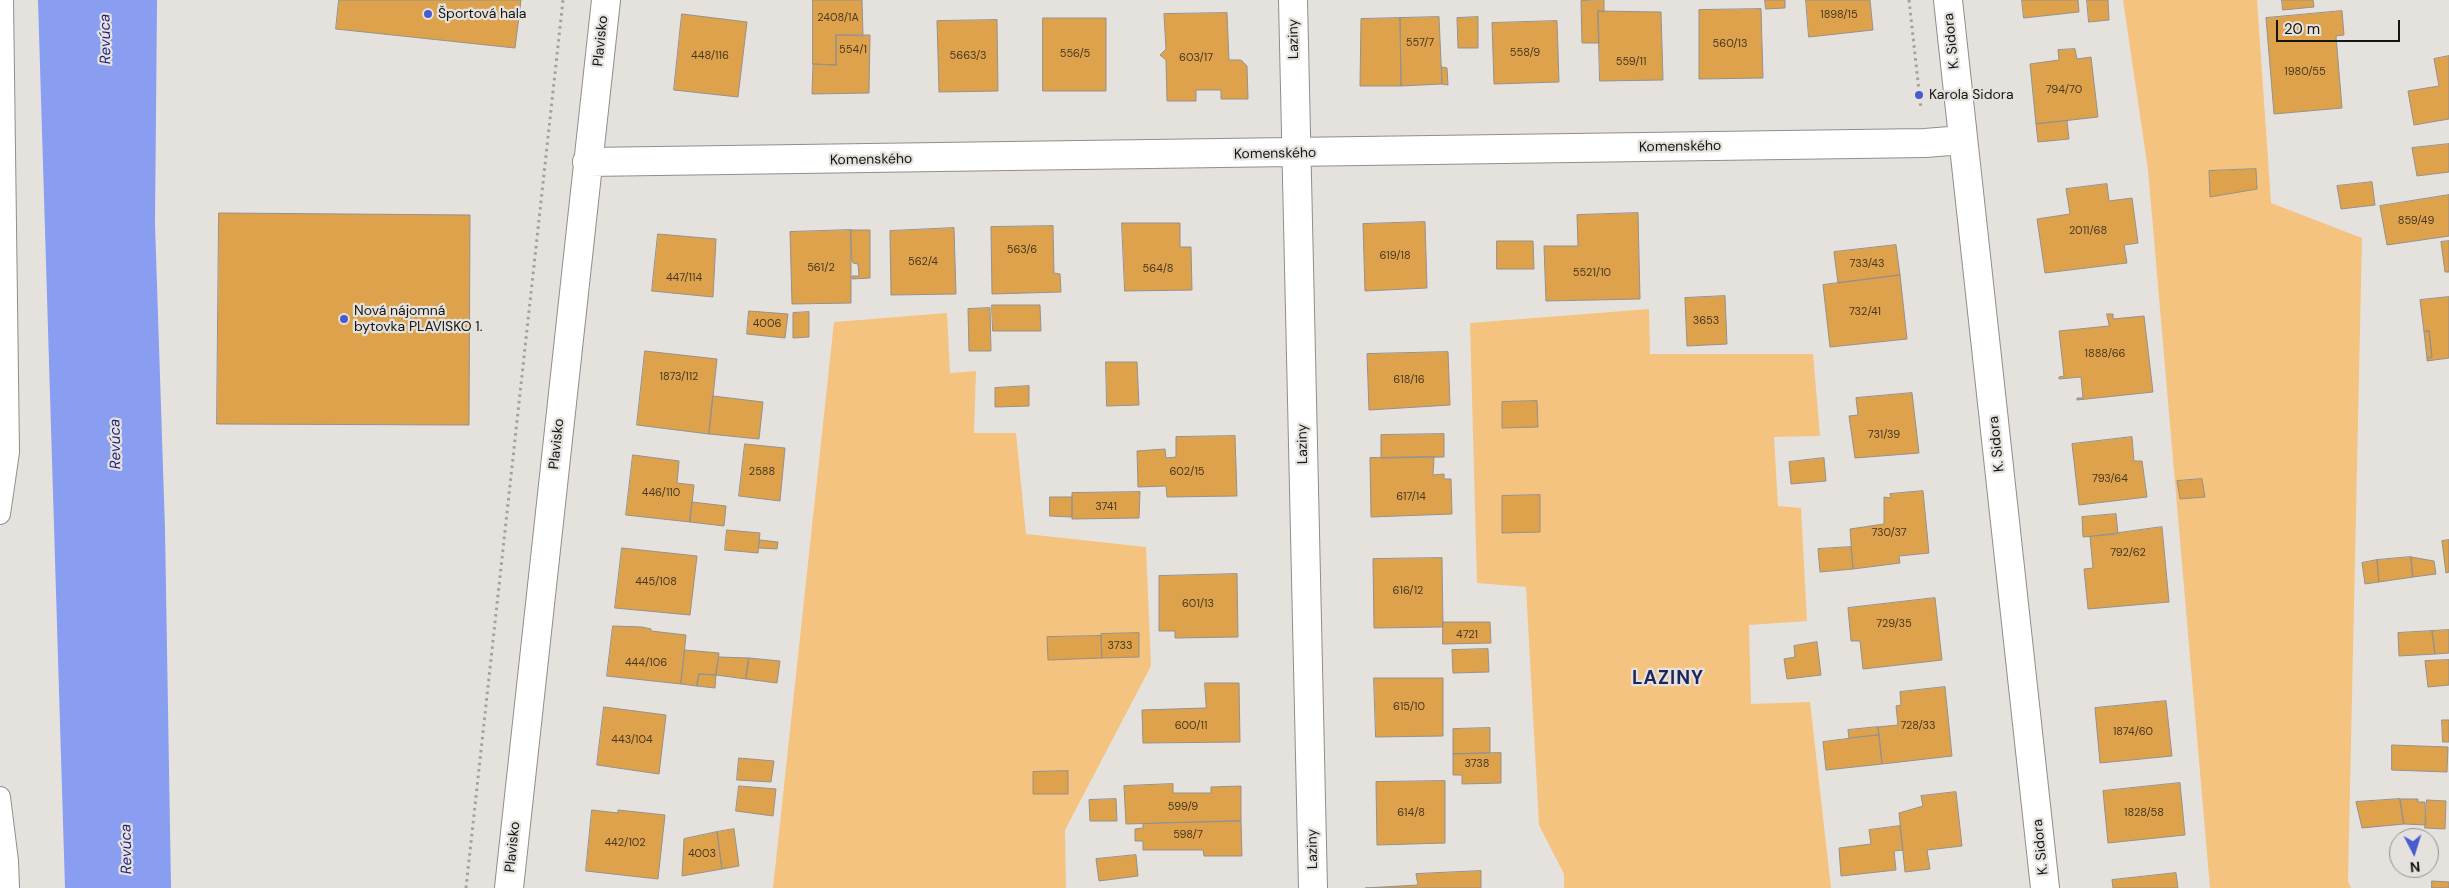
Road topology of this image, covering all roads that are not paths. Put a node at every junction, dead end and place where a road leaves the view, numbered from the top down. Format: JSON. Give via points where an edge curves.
{"nodes":[{"id":1,"x":3,"y":0,"type":"edge"},
{"id":2,"x":606,"y":0,"type":"edge"},
{"id":3,"x":1293,"y":0,"type":"edge"},
{"id":4,"x":1948,"y":0,"type":"edge"},
{"id":5,"x":1963,"y":140,"type":"junction"},
{"id":6,"x":1296,"y":154,"type":"junction"},
{"id":7,"x":588,"y":162,"type":"junction"},
{"id":8,"x":0,"y":514,"type":"edge"},
{"id":9,"x":0,"y":797,"type":"edge"},
{"id":10,"x":9,"y":888,"type":"edge"},
{"id":11,"x":509,"y":888,"type":"edge"},
{"id":12,"x":1314,"y":888,"type":"edge"},
{"id":13,"x":2045,"y":888,"type":"edge"}],
"edges":[{"from":1,"to":8,"type":"lane","via":[[9,452]]},
{"from":2,"to":7,"type":"street","name":"Plavisko"},
{"from":3,"to":6,"type":"street","name":"Laziny"},
{"from":4,"to":5,"type":"street","name":"K. Sidora"},
{"from":5,"to":6,"type":"street","name":"Komenského"},
{"from":5,"to":13,"type":"street","name":"K. Sidora"},
{"from":6,"to":7,"type":"street","name":"Komenského"},
{"from":6,"to":12,"type":"street","name":"Laziny"},
{"from":7,"to":11,"type":"street","name":"Plavisko"},
{"from":9,"to":10,"type":"lane"}]}
